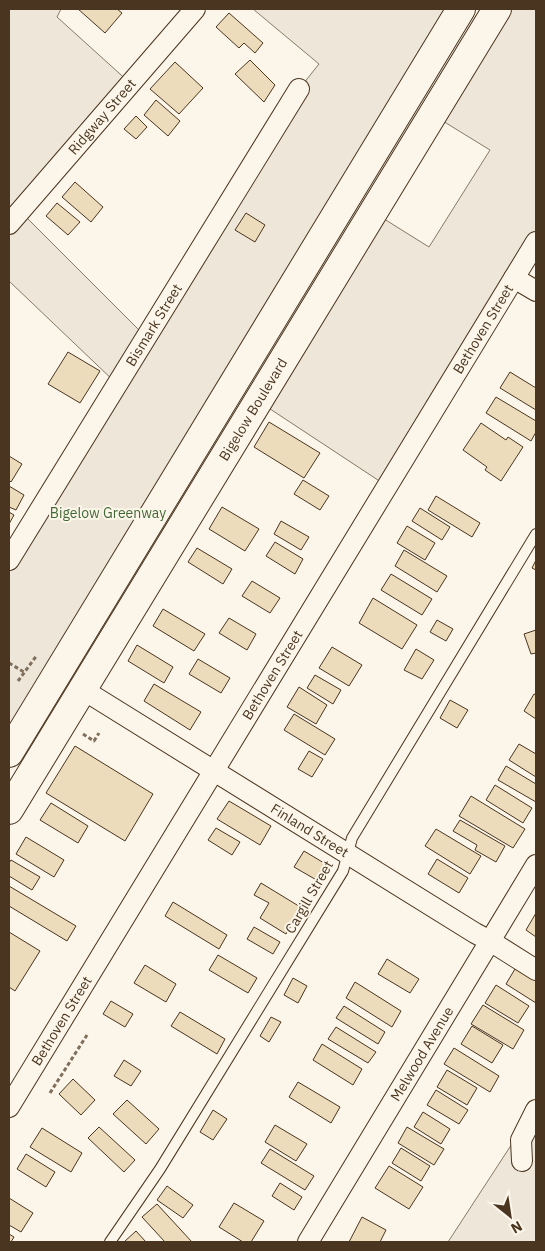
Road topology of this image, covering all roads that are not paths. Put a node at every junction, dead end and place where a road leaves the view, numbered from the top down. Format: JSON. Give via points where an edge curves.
{"nodes":[{"id":1,"x":195,"y":9,"type":"edge"},
{"id":2,"x":461,"y":9,"type":"edge"},
{"id":3,"x":497,"y":9,"type":"edge"},
{"id":4,"x":299,"y":89,"type":"dead end"},
{"id":5,"x":9,"y":224,"type":"edge"},
{"id":6,"x":536,"y":242,"type":"edge"},
{"id":7,"x":514,"y":278,"type":"junction"},
{"id":8,"x":536,"y":291,"type":"edge"},
{"id":9,"x":536,"y":534,"type":"edge"},
{"id":10,"x":9,"y":560,"type":"edge"},
{"id":11,"x":75,"y":644,"type":"junction"},
{"id":12,"x":82,"y":689,"type":"junction"},
{"id":13,"x":9,"y":726,"type":"edge"},
{"id":14,"x":9,"y":753,"type":"edge"},
{"id":15,"x":214,"y":771,"type":"junction"},
{"id":16,"x":9,"y":810,"type":"edge"},
{"id":17,"x":348,"y":854,"type":"junction"},
{"id":18,"x":536,"y":865,"type":"edge"},
{"id":19,"x":490,"y":941,"type":"junction"},
{"id":20,"x":536,"y":970,"type":"edge"},
{"id":21,"x":9,"y":1107,"type":"edge"},
{"id":22,"x":536,"y":1110,"type":"edge"},
{"id":23,"x":522,"y":1162,"type":"dead end"},
{"id":24,"x":110,"y":1242,"type":"edge"},
{"id":25,"x":308,"y":1242,"type":"edge"}],
"edges":[{"from":1,"to":5,"type":"street","name":"Ridgway Street"},
{"from":2,"to":11,"type":"main road"},
{"from":3,"to":12,"type":"main road","name":"Bigelow Boulevard"},
{"from":4,"to":10,"type":"street","name":"Bismark Street"},
{"from":6,"to":7,"type":"street","name":"Bethoven Street"},
{"from":7,"to":8,"type":"street"},
{"from":7,"to":15,"type":"street","name":"Bethoven Street"},
{"from":9,"to":17,"type":"lane","name":"Cargill Street","via":[[352,838]]},
{"from":11,"to":13,"type":"main road"},
{"from":11,"to":14,"type":"main road"},
{"from":12,"to":15,"type":"street","name":"Finland Street"},
{"from":12,"to":16,"type":"main road","name":"Bigelow Boulevard"},
{"from":15,"to":17,"type":"street","name":"Finland Street"},
{"from":15,"to":21,"type":"street","name":"Bethoven Street"},
{"from":17,"to":19,"type":"street","name":"Finland Street"},
{"from":17,"to":24,"type":"lane","name":"Cargill Street","via":[[343,871],[160,1169]]},
{"from":18,"to":19,"type":"street","name":"Melwood Avenue"},
{"from":19,"to":20,"type":"street","name":"Finland Street"},
{"from":19,"to":25,"type":"street","name":"Melwood Avenue"},
{"from":22,"to":23,"type":"street","via":[[521,1140]]}]}
